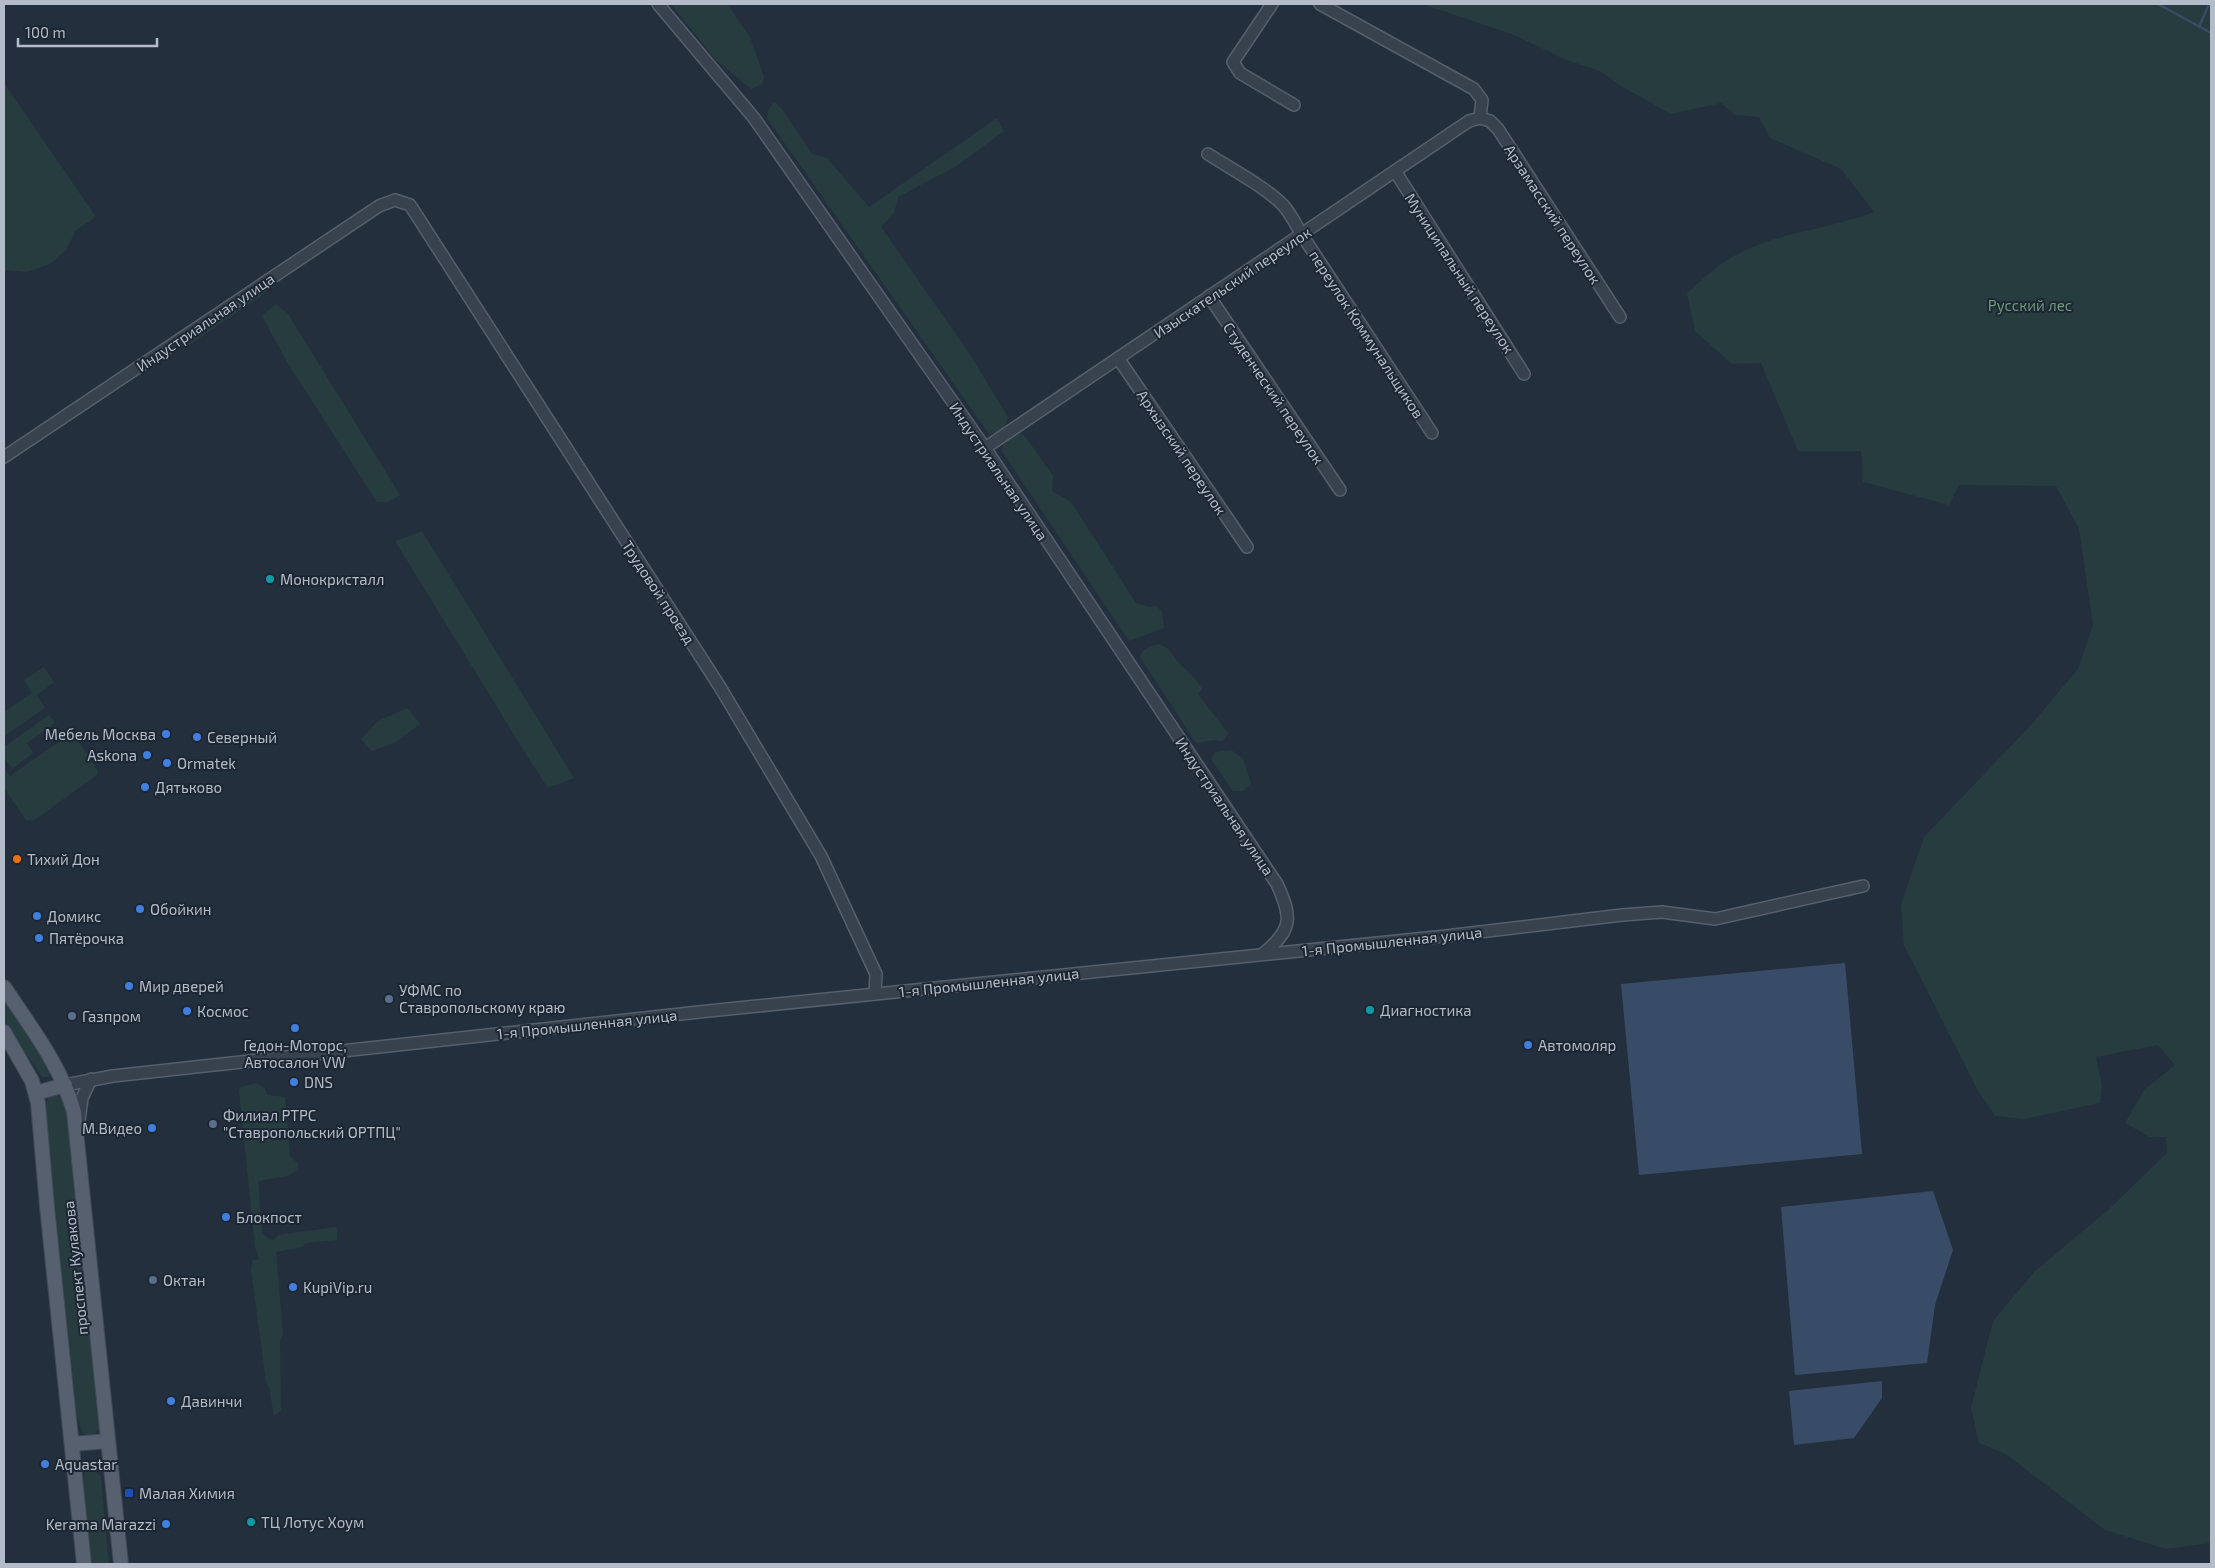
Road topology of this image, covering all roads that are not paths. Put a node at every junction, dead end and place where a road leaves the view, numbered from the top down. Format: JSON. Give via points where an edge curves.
{"nodes":[{"id":1,"x":658,"y":4,"type":"edge"},
{"id":2,"x":1272,"y":4,"type":"edge"},
{"id":3,"x":1320,"y":4,"type":"edge"},
{"id":4,"x":1294,"y":105,"type":"dead end"},
{"id":5,"x":1480,"y":118,"type":"junction"},
{"id":6,"x":1208,"y":154,"type":"dead end"},
{"id":7,"x":1395,"y":172,"type":"junction"},
{"id":8,"x":410,"y":206,"type":"joint"},
{"id":9,"x":1302,"y":235,"type":"junction"},
{"id":10,"x":1209,"y":296,"type":"junction"},
{"id":11,"x":1620,"y":317,"type":"dead end"},
{"id":12,"x":1118,"y":358,"type":"junction"},
{"id":13,"x":1524,"y":374,"type":"dead end"},
{"id":14,"x":1432,"y":433,"type":"dead end"},
{"id":15,"x":985,"y":448,"type":"junction"},
{"id":16,"x":4,"y":458,"type":"edge"},
{"id":17,"x":1340,"y":490,"type":"dead end"},
{"id":18,"x":1247,"y":547,"type":"dead end"},
{"id":19,"x":1863,"y":886,"type":"dead end"},
{"id":20,"x":1264,"y":953,"type":"junction"},
{"id":21,"x":4,"y":987,"type":"edge"},
{"id":22,"x":875,"y":994,"type":"junction"},
{"id":23,"x":4,"y":1032,"type":"edge"},
{"id":24,"x":56,"y":1068,"type":"junction"},
{"id":25,"x":113,"y":1076,"type":"junction"},
{"id":26,"x":85,"y":1080,"type":"junction"},
{"id":27,"x":65,"y":1085,"type":"junction"},
{"id":28,"x":36,"y":1093,"type":"junction"},
{"id":29,"x":82,"y":1098,"type":"junction"},
{"id":30,"x":78,"y":1135,"type":"junction"},
{"id":31,"x":108,"y":1441,"type":"junction"},
{"id":32,"x":72,"y":1444,"type":"junction"},
{"id":33,"x":84,"y":1564,"type":"edge"},
{"id":34,"x":121,"y":1564,"type":"edge"}],
"edges":[{"from":1,"to":15,"type":"street","name":"Индустриальная улица","via":[[754,118]]},
{"from":2,"to":4,"type":"street","via":[[1233,62],[1240,73]]},
{"from":3,"to":5,"type":"street","via":[[1474,89],[1482,100]]},
{"from":5,"to":7,"type":"street","name":"Изыскательский переулок","via":[[1469,121]]},
{"from":5,"to":11,"type":"street","name":"Арзамасский переулок","via":[[1490,121],[1498,129]]},
{"from":6,"to":9,"type":"street","name":"переулок Коммунальщиков","via":[[1282,204]]},
{"from":7,"to":9,"type":"street","name":"Изыскательский переулок"},
{"from":7,"to":13,"type":"street","name":"Муниципальный переулок"},
{"from":8,"to":16,"type":"street","name":"Индустриальная улица","via":[[395,200],[378,206]]},
{"from":8,"to":22,"type":"street","name":"Трудовой проезд","via":[[716,681],[816,849],[876,974]]},
{"from":9,"to":10,"type":"street","name":"Изыскательский переулок"},
{"from":9,"to":14,"type":"street","name":"переулок Коммунальщиков"},
{"from":10,"to":12,"type":"street","name":"Изыскательский переулок"},
{"from":10,"to":17,"type":"street","name":"Студенческий переулок"},
{"from":12,"to":15,"type":"street","name":"Изыскательский переулок"},
{"from":12,"to":18,"type":"street","name":"Архызский переулок"},
{"from":15,"to":20,"type":"street","name":"Индустриальная улица","via":[[1278,884],[1287,906],[1287,924],[1281,940]]},
{"from":19,"to":20,"type":"street","name":"1-я Промышленная улица","via":[[1715,919],[1662,912],[1630,914]]},
{"from":20,"to":22,"type":"street","name":"1-я Промышленная улица"},
{"from":21,"to":24,"type":"main road","name":"проспект Кулакова"},
{"from":22,"to":25,"type":"street","name":"1-я Промышленная улица"},
{"from":23,"to":28,"type":"main road","name":"проспект Кулакова"},
{"from":24,"to":26,"type":"street"},
{"from":24,"to":27,"type":"main road","name":"проспект Кулакова"},
{"from":25,"to":26,"type":"street","name":"1-я Промышленная улица"},
{"from":25,"to":29,"type":"street","via":[[91,1088]]},
{"from":26,"to":27,"type":"street","name":"1-я Промышленная улица"},
{"from":26,"to":29,"type":"street"},
{"from":27,"to":28,"type":"main road"},
{"from":27,"to":30,"type":"main road","name":"проспект Кулакова"},
{"from":28,"to":32,"type":"main road","name":"проспект Кулакова"},
{"from":29,"to":30,"type":"street"},
{"from":30,"to":31,"type":"main road","name":"проспект Кулакова"},
{"from":31,"to":32,"type":"main road"},
{"from":31,"to":34,"type":"main road","name":"проспект Кулакова"},
{"from":32,"to":33,"type":"main road","name":"проспект Кулакова"}]}
